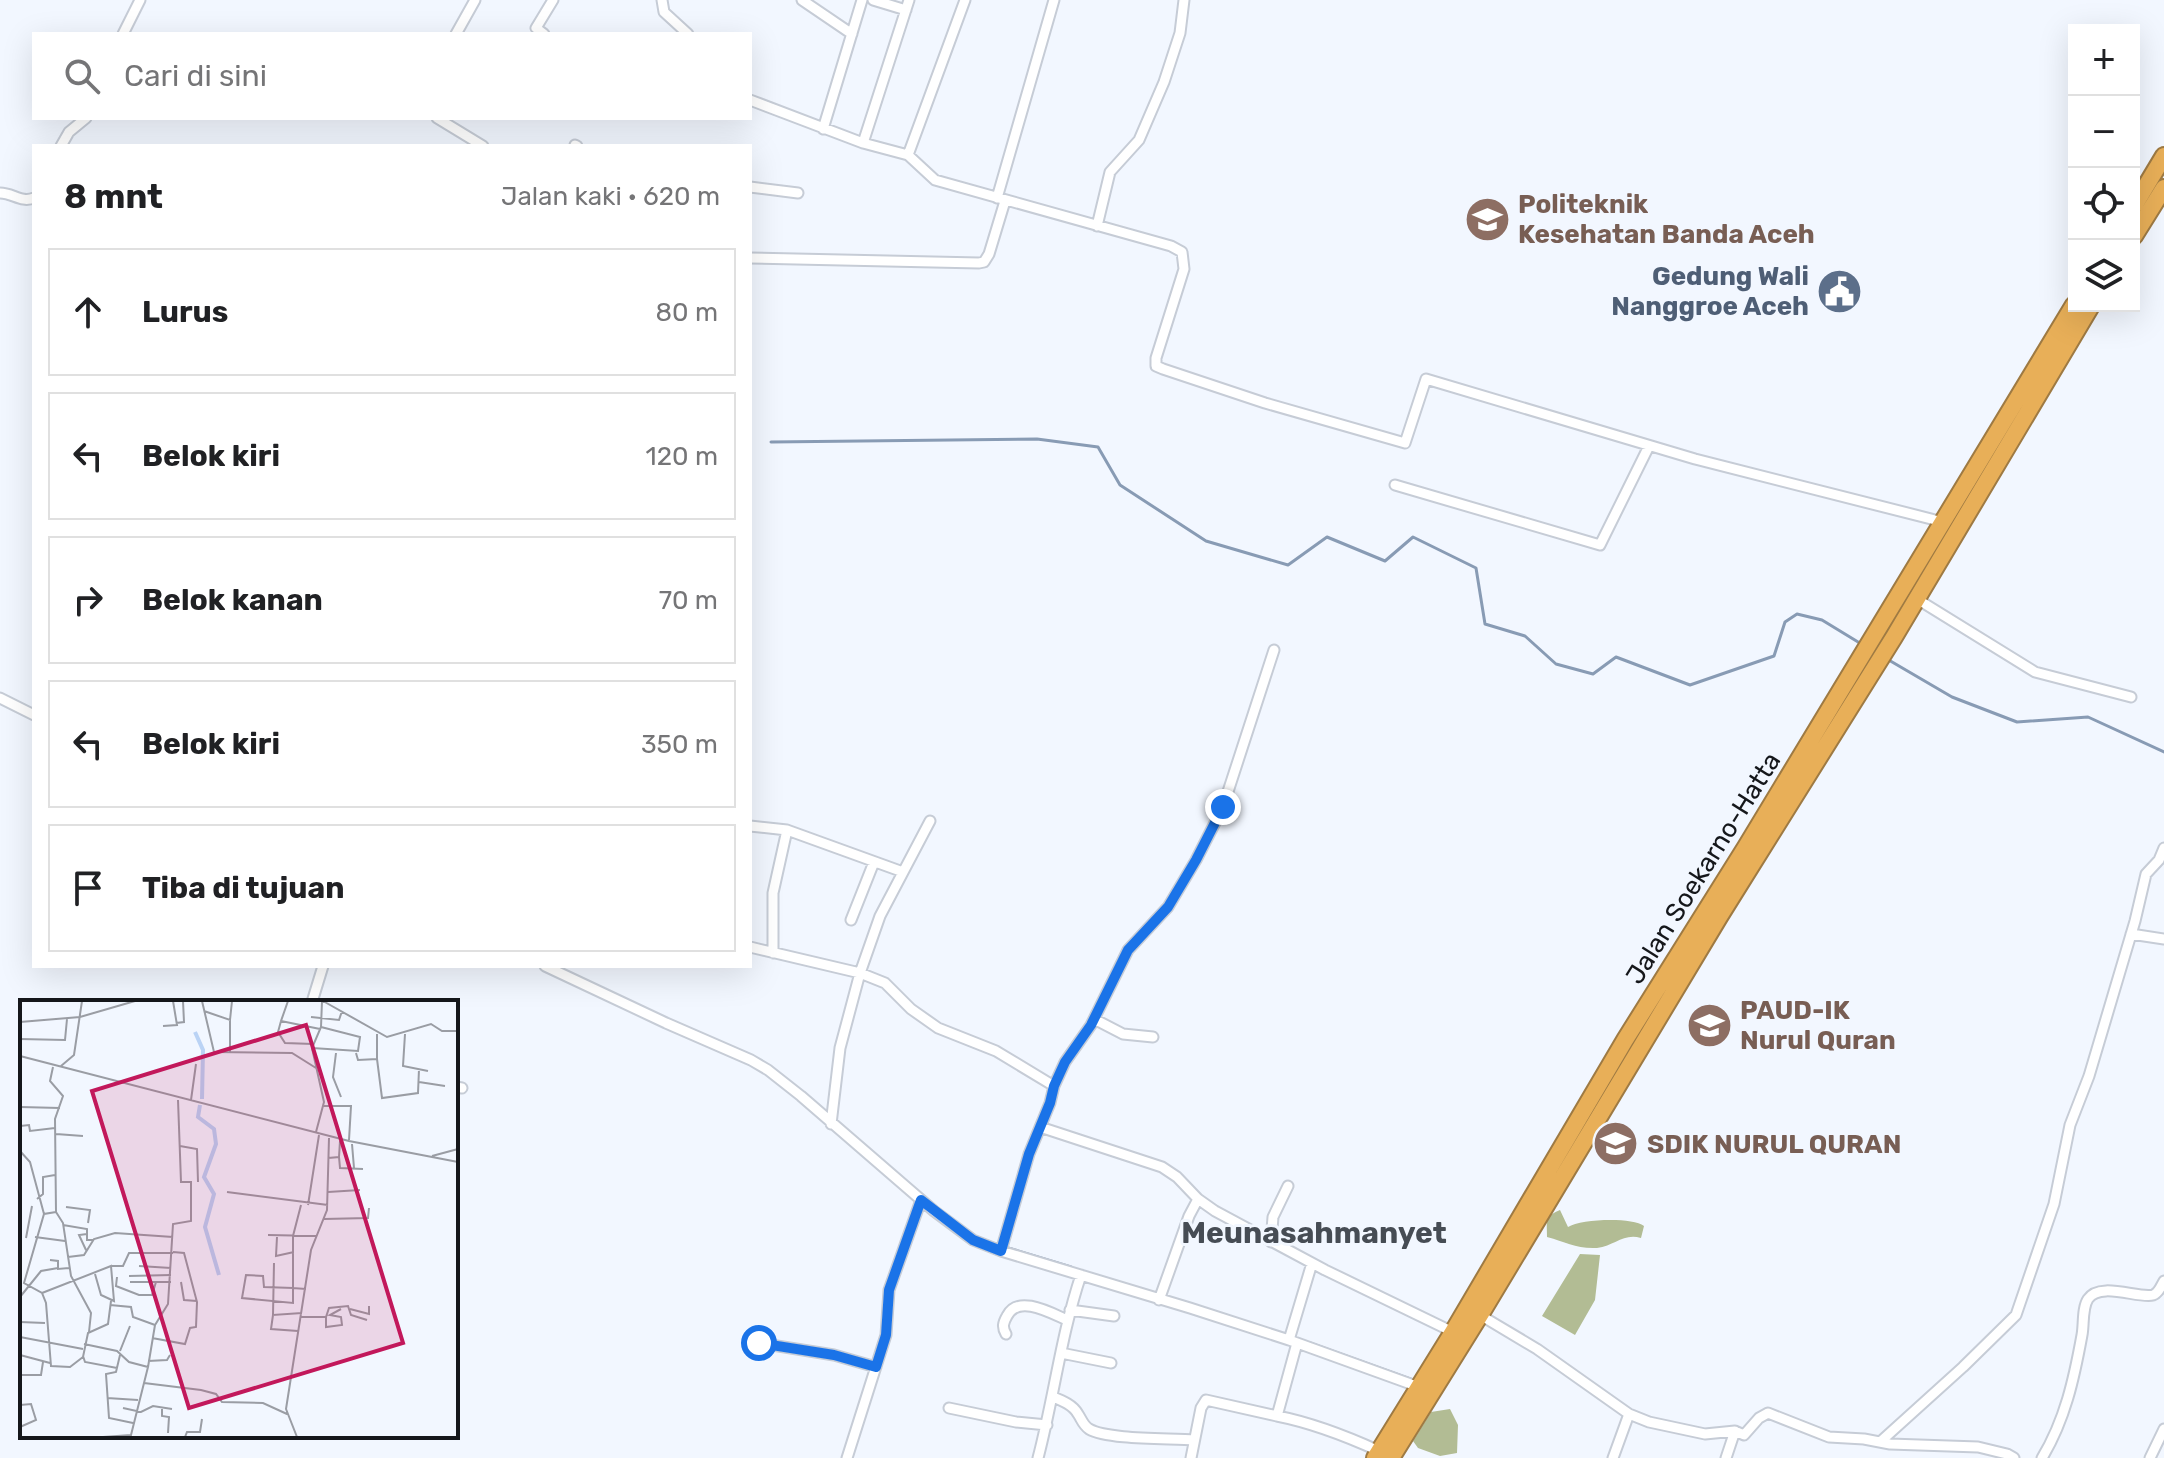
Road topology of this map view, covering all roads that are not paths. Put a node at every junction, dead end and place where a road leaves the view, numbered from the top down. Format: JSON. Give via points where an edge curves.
{"nodes":[{"id":1,"x":140,"y":0,"type":"edge"},
{"id":2,"x":475,"y":0,"type":"edge"},
{"id":3,"x":553,"y":0,"type":"edge"},
{"id":4,"x":662,"y":0,"type":"edge"},
{"id":5,"x":802,"y":0,"type":"edge"},
{"id":6,"x":862,"y":0,"type":"edge"},
{"id":7,"x":873,"y":0,"type":"edge"},
{"id":8,"x":965,"y":0,"type":"edge"},
{"id":9,"x":1054,"y":0,"type":"edge"},
{"id":10,"x":1184,"y":0,"type":"edge"},
{"id":11,"x":818,"y":5,"type":"edge"},
{"id":12,"x":907,"y":5,"type":"edge"},
{"id":13,"x":124,"y":32,"type":"edge"},
{"id":14,"x":457,"y":32,"type":"edge"},
{"id":15,"x":541,"y":32,"type":"edge"},
{"id":16,"x":686,"y":32,"type":"edge"},
{"id":17,"x":852,"y":34,"type":"junction"},
{"id":18,"x":752,"y":101,"type":"edge"},
{"id":19,"x":84,"y":120,"type":"edge"},
{"id":20,"x":440,"y":120,"type":"edge"},
{"id":21,"x":823,"y":129,"type":"junction"},
{"id":22,"x":863,"y":143,"type":"junction"},
{"id":23,"x":62,"y":144,"type":"edge"},
{"id":24,"x":480,"y":144,"type":"edge"},
{"id":25,"x":908,"y":155,"type":"junction"},
{"id":26,"x":2164,"y":156,"type":"edge"},
{"id":27,"x":752,"y":187,"type":"edge"},
{"id":28,"x":2164,"y":188,"type":"edge"},
{"id":29,"x":0,"y":193,"type":"edge"},
{"id":30,"x":798,"y":193,"type":"dead end"},
{"id":31,"x":2140,"y":196,"type":"edge"},
{"id":32,"x":32,"y":198,"type":"edge"},
{"id":33,"x":1001,"y":200,"type":"junction"},
{"id":34,"x":1097,"y":226,"type":"junction"},
{"id":35,"x":2140,"y":226,"type":"edge"},
{"id":36,"x":752,"y":258,"type":"edge"},
{"id":37,"x":2070,"y":312,"type":"edge"},
{"id":38,"x":2087,"y":312,"type":"edge"},
{"id":39,"x":1649,"y":446,"type":"junction"},
{"id":40,"x":1395,"y":485,"type":"dead end"},
{"id":41,"x":1943,"y":522,"type":"junction"},
{"id":42,"x":1917,"y":599,"type":"junction"},
{"id":43,"x":1274,"y":650,"type":"dead end"},
{"id":44,"x":1862,"y":671,"type":"junction"},
{"id":45,"x":2131,"y":697,"type":"dead end"},
{"id":46,"x":0,"y":698,"type":"edge"},
{"id":47,"x":32,"y":714,"type":"edge"},
{"id":48,"x":930,"y":821,"type":"dead end"},
{"id":49,"x":752,"y":826,"type":"edge"},
{"id":50,"x":787,"y":830,"type":"junction"},
{"id":51,"x":2164,"y":848,"type":"edge"},
{"id":52,"x":874,"y":862,"type":"junction"},
{"id":53,"x":903,"y":872,"type":"junction"},
{"id":54,"x":851,"y":920,"type":"dead end"},
{"id":55,"x":2131,"y":934,"type":"junction"},
{"id":56,"x":2164,"y":939,"type":"edge"},
{"id":57,"x":752,"y":948,"type":"edge"},
{"id":58,"x":773,"y":953,"type":"junction"},
{"id":59,"x":322,"y":968,"type":"edge"},
{"id":60,"x":549,"y":968,"type":"edge"},
{"id":61,"x":860,"y":973,"type":"junction"},
{"id":62,"x":313,"y":1000,"type":"edge"},
{"id":63,"x":1094,"y":1019,"type":"junction"},
{"id":64,"x":1153,"y":1037,"type":"dead end"},
{"id":65,"x":1054,"y":1086,"type":"junction"},
{"id":66,"x":1605,"y":1089,"type":"junction"},
{"id":67,"x":831,"y":1124,"type":"junction"},
{"id":68,"x":1040,"y":1127,"type":"junction"},
{"id":69,"x":1288,"y":1186,"type":"dead end"},
{"id":70,"x":1198,"y":1199,"type":"junction"},
{"id":71,"x":921,"y":1200,"type":"junction"},
{"id":72,"x":1271,"y":1242,"type":"junction"},
{"id":73,"x":1002,"y":1247,"type":"junction"},
{"id":74,"x":1312,"y":1263,"type":"junction"},
{"id":75,"x":1081,"y":1275,"type":"junction"},
{"id":76,"x":2164,"y":1281,"type":"edge"},
{"id":77,"x":1161,"y":1295,"type":"junction"},
{"id":78,"x":1068,"y":1315,"type":"junction"},
{"id":79,"x":1480,"y":1315,"type":"junction"},
{"id":80,"x":1114,"y":1316,"type":"dead end"},
{"id":81,"x":1453,"y":1332,"type":"junction"},
{"id":82,"x":1006,"y":1334,"type":"dead end"},
{"id":83,"x":1292,"y":1338,"type":"junction"},
{"id":84,"x":759,"y":1343,"type":"dead end"},
{"id":85,"x":1061,"y":1353,"type":"junction"},
{"id":86,"x":1111,"y":1363,"type":"dead end"},
{"id":87,"x":876,"y":1367,"type":"junction"},
{"id":88,"x":1434,"y":1376,"type":"junction"},
{"id":89,"x":1419,"y":1387,"type":"junction"},
{"id":90,"x":1053,"y":1397,"type":"junction"},
{"id":91,"x":949,"y":1408,"type":"dead end"},
{"id":92,"x":1629,"y":1414,"type":"junction"},
{"id":93,"x":1277,"y":1416,"type":"junction"},
{"id":94,"x":1047,"y":1425,"type":"junction"},
{"id":95,"x":2164,"y":1429,"type":"edge"},
{"id":96,"x":1735,"y":1431,"type":"junction"},
{"id":97,"x":1194,"y":1440,"type":"junction"},
{"id":98,"x":1880,"y":1442,"type":"junction"},
{"id":99,"x":1382,"y":1456,"type":"edge"},
{"id":100,"x":2009,"y":1457,"type":"edge"},
{"id":101,"x":847,"y":1458,"type":"edge"},
{"id":102,"x":1038,"y":1458,"type":"edge"},
{"id":103,"x":1191,"y":1458,"type":"edge"},
{"id":104,"x":1613,"y":1458,"type":"edge"},
{"id":105,"x":1726,"y":1458,"type":"edge"},
{"id":106,"x":2042,"y":1458,"type":"edge"},
{"id":107,"x":2150,"y":1458,"type":"edge"}],
"edges":[{"from":1,"to":13,"type":"street"},
{"from":2,"to":14,"type":"street"},
{"from":3,"to":15,"type":"street","via":[[536,28]]},
{"from":4,"to":16,"type":"street","via":[[664,12]]},
{"from":5,"to":11,"type":"street"},
{"from":6,"to":17,"type":"street"},
{"from":7,"to":12,"type":"street"},
{"from":8,"to":25,"type":"street"},
{"from":9,"to":33,"type":"street"},
{"from":10,"to":34,"type":"street","via":[[1164,82],[1139,140],[1110,172]]},
{"from":11,"to":17,"type":"street"},
{"from":12,"to":22,"type":"street"},
{"from":17,"to":21,"type":"street"},
{"from":18,"to":21,"type":"street"},
{"from":19,"to":23,"type":"street"},
{"from":20,"to":24,"type":"street"},
{"from":21,"to":22,"type":"street"},
{"from":22,"to":25,"type":"street"},
{"from":25,"to":33,"type":"street","via":[[935,180]]},
{"from":26,"to":31,"type":"highway"},
{"from":27,"to":30,"type":"street"},
{"from":28,"to":35,"type":"highway"},
{"from":29,"to":32,"type":"street"},
{"from":33,"to":34,"type":"street"},
{"from":33,"to":36,"type":"street","via":[[984,262]]},
{"from":34,"to":39,"type":"street","via":[[1182,252],[1184,269],[1156,358],[1156,366],[1163,369],[1405,443],[1426,379]]},
{"from":37,"to":41,"type":"highway","name":"Jalan Soekarno-Hatta"},
{"from":38,"to":42,"type":"highway","name":"Jalan Soekarno-Hatta"},
{"from":39,"to":40,"type":"street","via":[[1600,545]]},
{"from":39,"to":41,"type":"street"},
{"from":41,"to":44,"type":"highway","name":"Jalan Soekarno-Hatta","via":[[1881,624]]},
{"from":42,"to":44,"type":"highway","name":"Jalan Soekarno-Hatta","via":[[1894,637]]},
{"from":42,"to":45,"type":"street","via":[[2035,672]]},
{"from":43,"to":63,"type":"street","via":[[1223,807],[1168,907],[1128,950]]},
{"from":44,"to":66,"type":"highway","name":"Jalan Soekarno-Hatta"},
{"from":46,"to":47,"type":"street"},
{"from":48,"to":53,"type":"street"},
{"from":49,"to":50,"type":"street"},
{"from":50,"to":52,"type":"street"},
{"from":50,"to":58,"type":"street","via":[[773,893]]},
{"from":51,"to":55,"type":"street","via":[[2146,874]]},
{"from":52,"to":53,"type":"street"},
{"from":52,"to":54,"type":"street"},
{"from":53,"to":61,"type":"street"},
{"from":55,"to":56,"type":"street"},
{"from":55,"to":98,"type":"street","via":[[2070,1125],[2054,1204],[2016,1315]]},
{"from":57,"to":58,"type":"street"},
{"from":58,"to":61,"type":"street"},
{"from":59,"to":62,"type":"street"},
{"from":60,"to":67,"type":"street","via":[[751,1060]]},
{"from":61,"to":65,"type":"street","via":[[885,983],[938,1028],[996,1051]]},
{"from":61,"to":67,"type":"street","via":[[840,1048]]},
{"from":63,"to":64,"type":"street","via":[[1123,1034]]},
{"from":63,"to":65,"type":"street"},
{"from":65,"to":68,"type":"street"},
{"from":66,"to":79,"type":"highway","name":"Jalan Soekarno-Hatta"},
{"from":66,"to":81,"type":"highway","name":"Jalan Soekarno-Hatta"},
{"from":67,"to":71,"type":"street"},
{"from":68,"to":70,"type":"street","via":[[1162,1167]]},
{"from":68,"to":73,"type":"street"},
{"from":69,"to":72,"type":"street","via":[[1273,1217]]},
{"from":70,"to":72,"type":"street"},
{"from":70,"to":77,"type":"street"},
{"from":71,"to":73,"type":"street","via":[[973,1240]]},
{"from":71,"to":87,"type":"street","via":[[889,1290],[886,1335]]},
{"from":72,"to":74,"type":"street"},
{"from":73,"to":75,"type":"street"},
{"from":74,"to":81,"type":"street"},
{"from":74,"to":83,"type":"street"},
{"from":75,"to":77,"type":"street"},
{"from":75,"to":78,"type":"street"},
{"from":76,"to":106,"type":"street","via":[[2151,1296],[2121,1291],[2088,1299],[2063,1416]]},
{"from":77,"to":83,"type":"street"},
{"from":78,"to":80,"type":"street"},
{"from":78,"to":82,"type":"street","via":[[1015,1306],[1004,1321]]},
{"from":78,"to":85,"type":"street"},
{"from":79,"to":88,"type":"highway","name":"Jalan Soekarno-Hatta"},
{"from":79,"to":92,"type":"street"},
{"from":81,"to":88,"type":"highway","name":"Jalan Soekarno-Hatta"},
{"from":83,"to":89,"type":"street"},
{"from":83,"to":93,"type":"street"},
{"from":84,"to":87,"type":"street"},
{"from":85,"to":86,"type":"street"},
{"from":85,"to":90,"type":"street"},
{"from":87,"to":101,"type":"street"},
{"from":88,"to":89,"type":"highway","name":"Jalan Soekarno-Hatta"},
{"from":88,"to":99,"type":"highway","name":"Jalan Soekarno-Hatta"},
{"from":89,"to":99,"type":"highway","name":"Jalan Soekarno-Hatta"},
{"from":90,"to":94,"type":"street"},
{"from":90,"to":97,"type":"street","via":[[1070,1405],[1093,1431]]},
{"from":91,"to":94,"type":"street"},
{"from":92,"to":96,"type":"street","via":[[1705,1434]]},
{"from":92,"to":104,"type":"street"},
{"from":93,"to":97,"type":"street","via":[[1206,1400]]},
{"from":93,"to":99,"type":"street","via":[[1339,1433]]},
{"from":94,"to":102,"type":"street"},
{"from":95,"to":107,"type":"street"},
{"from":96,"to":98,"type":"street","via":[[1744,1435],[1768,1413],[1821,1435]]},
{"from":96,"to":105,"type":"street"},
{"from":97,"to":103,"type":"street"},
{"from":98,"to":100,"type":"street","via":[[1978,1447]]}]}
